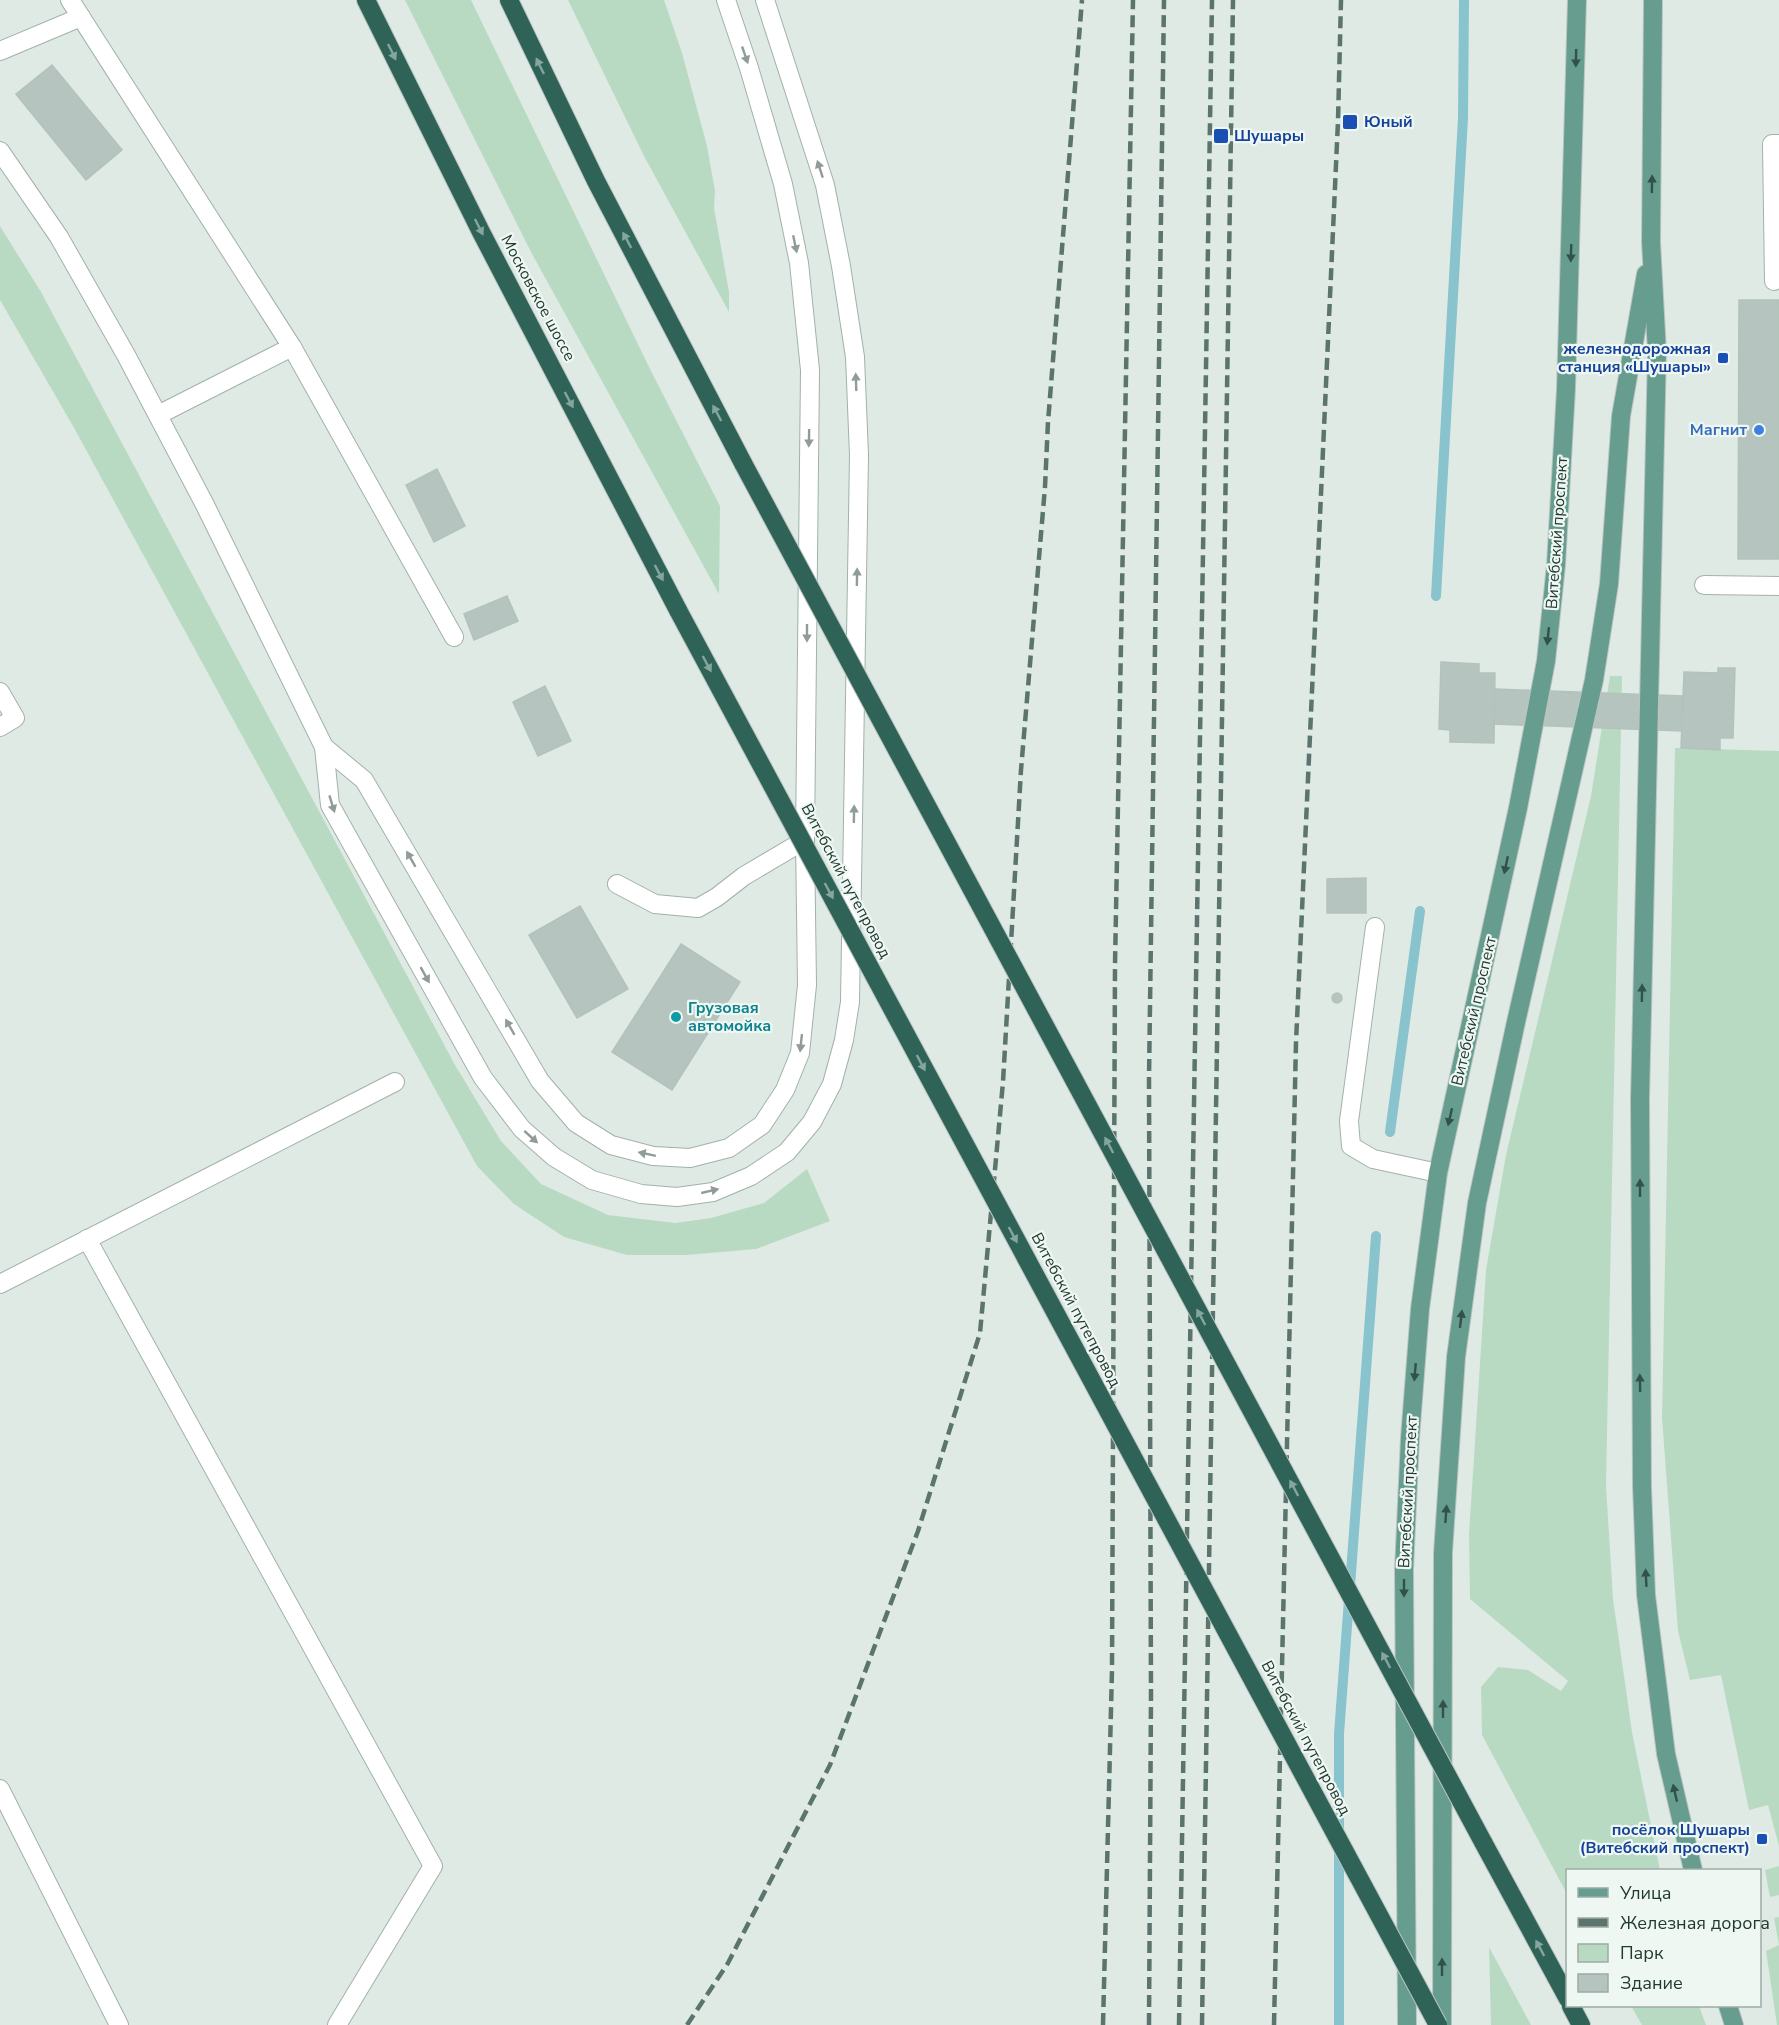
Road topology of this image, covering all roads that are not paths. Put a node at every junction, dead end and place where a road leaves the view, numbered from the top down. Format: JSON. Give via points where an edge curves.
{"nodes":[{"id":1,"x":70,"y":0,"type":"edge"},
{"id":2,"x":366,"y":0,"type":"edge"},
{"id":3,"x":509,"y":0,"type":"edge"},
{"id":4,"x":726,"y":0,"type":"edge"},
{"id":5,"x":765,"y":0,"type":"edge"},
{"id":6,"x":1577,"y":0,"type":"edge"},
{"id":7,"x":1653,"y":0,"type":"edge"},
{"id":8,"x":81,"y":17,"type":"junction"},
{"id":9,"x":0,"y":51,"type":"edge"},
{"id":10,"x":1779,"y":144,"type":"edge"},
{"id":11,"x":0,"y":151,"type":"edge"},
{"id":12,"x":1651,"y":243,"type":"junction"},
{"id":13,"x":1774,"y":281,"type":"dead end"},
{"id":14,"x":292,"y":347,"type":"junction"},
{"id":15,"x":158,"y":415,"type":"junction"},
{"id":16,"x":1704,"y":585,"type":"dead end"},
{"id":17,"x":1779,"y":586,"type":"edge"},
{"id":18,"x":679,"y":612,"type":"joint"},
{"id":19,"x":454,"y":637,"type":"dead end"},
{"id":20,"x":0,"y":692,"type":"edge"},
{"id":21,"x":0,"y":727,"type":"edge"},
{"id":22,"x":324,"y":747,"type":"junction"},
{"id":23,"x":805,"y":840,"type":"junction"},
{"id":24,"x":617,"y":884,"type":"dead end"},
{"id":25,"x":1374,"y":927,"type":"dead end"},
{"id":26,"x":395,"y":1082,"type":"dead end"},
{"id":27,"x":1438,"y":1173,"type":"junction"},
{"id":28,"x":87,"y":1239,"type":"junction"},
{"id":29,"x":0,"y":1284,"type":"edge"},
{"id":30,"x":0,"y":1789,"type":"edge"},
{"id":31,"x":1694,"y":1869,"type":"edge"},
{"id":32,"x":1566,"y":1995,"type":"edge"},
{"id":33,"x":1572,"y":2007,"type":"edge"},
{"id":34,"x":1728,"y":2007,"type":"edge"},
{"id":35,"x":119,"y":2025,"type":"edge"},
{"id":36,"x":337,"y":2025,"type":"edge"},
{"id":37,"x":1407,"y":2025,"type":"edge"},
{"id":38,"x":1440,"y":2025,"type":"edge"},
{"id":39,"x":1581,"y":2025,"type":"edge"},
{"id":40,"x":1734,"y":2025,"type":"edge"}],
"edges":[{"from":1,"to":8,"type":"street"},
{"from":2,"to":18,"type":"highway","name":"Московское шоссе","one_way":true,"via":[[481,232]]},
{"from":32,"to":3,"type":"highway","one_way":true,"bridge":true,"via":[[744,465],[596,181]]},
{"from":4,"to":23,"type":"street","one_way":true,"via":[[783,184],[799,263],[810,370]]},
{"from":22,"to":5,"type":"street","one_way":true,"via":[[330,805],[471,1058],[522,1129],[554,1157],[592,1180],[641,1194],[686,1196],[713,1192],[751,1176],[787,1152],[812,1122],[832,1084],[850,1002],[859,455],[855,357],[825,185]]},
{"from":6,"to":27,"type":"main road","name":"Витебский проспект","one_way":true,"via":[[1566,389],[1546,661]]},
{"from":12,"to":7,"type":"main road","one_way":true},
{"from":8,"to":9,"type":"street"},
{"from":8,"to":14,"type":"street"},
{"from":10,"to":13,"type":"street","via":[[1772,144]]},
{"from":11,"to":15,"type":"street","via":[[59,237]]},
{"from":31,"to":12,"type":"main road","one_way":true,"via":[[1666,1754],[1646,1596],[1642,1486],[1640,1087],[1657,352]]},
{"from":38,"to":12,"type":"main road","one_way":true,"via":[[1443,1553],[1456,1357],[1477,1203],[1594,680],[1609,584],[1621,416]]},
{"from":14,"to":15,"type":"street"},
{"from":14,"to":19,"type":"street"},
{"from":15,"to":22,"type":"street"},
{"from":16,"to":17,"type":"street"},
{"from":18,"to":38,"type":"highway","name":"Витебский путепровод","one_way":true,"bridge":true},
{"from":20,"to":21,"type":"street","via":[[15,718]]},
{"from":23,"to":22,"type":"street","one_way":true,"via":[[807,985],[800,1053],[784,1090],[762,1125],[729,1148],[690,1158],[653,1156],[611,1145],[576,1123],[540,1081],[364,780]]},
{"from":23,"to":24,"type":"street","via":[[698,908],[655,904]]},
{"from":25,"to":27,"type":"street","via":[[1349,1121],[1351,1146],[1373,1159]]},
{"from":26,"to":28,"type":"street"},
{"from":27,"to":37,"type":"main road","name":"Витебский проспект","one_way":true,"via":[[1420,1309],[1405,1559]]},
{"from":28,"to":29,"type":"street"},
{"from":28,"to":36,"type":"street","via":[[433,1866]]},
{"from":30,"to":35,"type":"street"},
{"from":33,"to":39,"type":"highway"},
{"from":34,"to":40,"type":"main road"}]}
